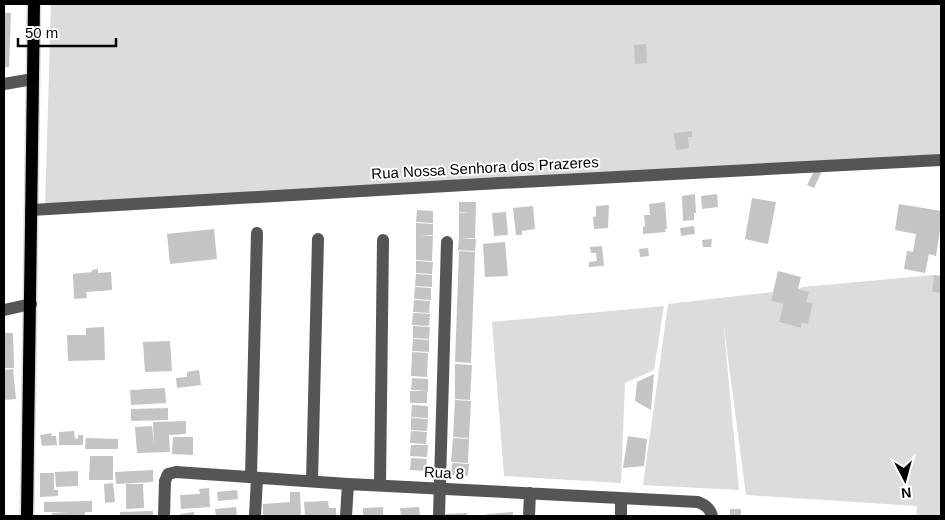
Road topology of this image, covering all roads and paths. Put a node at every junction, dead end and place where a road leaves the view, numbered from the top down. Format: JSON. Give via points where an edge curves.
{"nodes":[{"id":1,"x":34,"y":4,"type":"edge"},
{"id":2,"x":33,"y":79,"type":"junction"},
{"id":3,"x":4,"y":84,"type":"edge"},
{"id":4,"x":941,"y":160,"type":"edge"},
{"id":5,"x":32,"y":210,"type":"junction"},
{"id":6,"x":257,"y":233,"type":"dead end"},
{"id":7,"x":318,"y":239,"type":"dead end"},
{"id":8,"x":382,"y":240,"type":"dead end"},
{"id":9,"x":447,"y":242,"type":"dead end"},
{"id":10,"x":31,"y":304,"type":"junction"},
{"id":11,"x":4,"y":310,"type":"edge"},
{"id":12,"x":254,"y":478,"type":"junction"},
{"id":13,"x":312,"y":482,"type":"junction"},
{"id":14,"x":348,"y":484,"type":"junction"},
{"id":15,"x":380,"y":485,"type":"junction"},
{"id":16,"x":440,"y":489,"type":"junction"},
{"id":17,"x":530,"y":493,"type":"junction"},
{"id":18,"x":621,"y":498,"type":"junction"},
{"id":19,"x":27,"y":516,"type":"edge"},
{"id":20,"x":164,"y":516,"type":"edge"},
{"id":21,"x":254,"y":516,"type":"edge"},
{"id":22,"x":346,"y":516,"type":"edge"},
{"id":23,"x":438,"y":516,"type":"edge"},
{"id":24,"x":529,"y":516,"type":"edge"},
{"id":25,"x":620,"y":516,"type":"edge"},
{"id":26,"x":712,"y":516,"type":"edge"}],
"edges":[{"from":1,"to":2,"type":"main road"},
{"from":2,"to":3,"type":"street"},
{"from":2,"to":5,"type":"main road"},
{"from":4,"to":5,"type":"street","name":"Rua Nossa Senhora dos Prazeres"},
{"from":5,"to":10,"type":"main road"},
{"from":6,"to":12,"type":"street"},
{"from":7,"to":13,"type":"street"},
{"from":8,"to":15,"type":"street"},
{"from":9,"to":16,"type":"street"},
{"from":10,"to":11,"type":"street"},
{"from":10,"to":19,"type":"main road"},
{"from":12,"to":13,"type":"street","name":"Rua 8"},
{"from":12,"to":20,"type":"street","name":"Rua 8","via":[[168,474],[164,481]]},
{"from":12,"to":21,"type":"street"},
{"from":13,"to":14,"type":"street","name":"Rua 8"},
{"from":14,"to":15,"type":"street","name":"Rua 8"},
{"from":14,"to":22,"type":"street"},
{"from":15,"to":16,"type":"street","name":"Rua 8"},
{"from":16,"to":17,"type":"street","name":"Rua 8"},
{"from":16,"to":23,"type":"street"},
{"from":17,"to":18,"type":"street","name":"Rua 8"},
{"from":17,"to":24,"type":"street"},
{"from":18,"to":25,"type":"street"},
{"from":18,"to":26,"type":"street","name":"Rua 8","via":[[698,502],[710,509]]}]}
